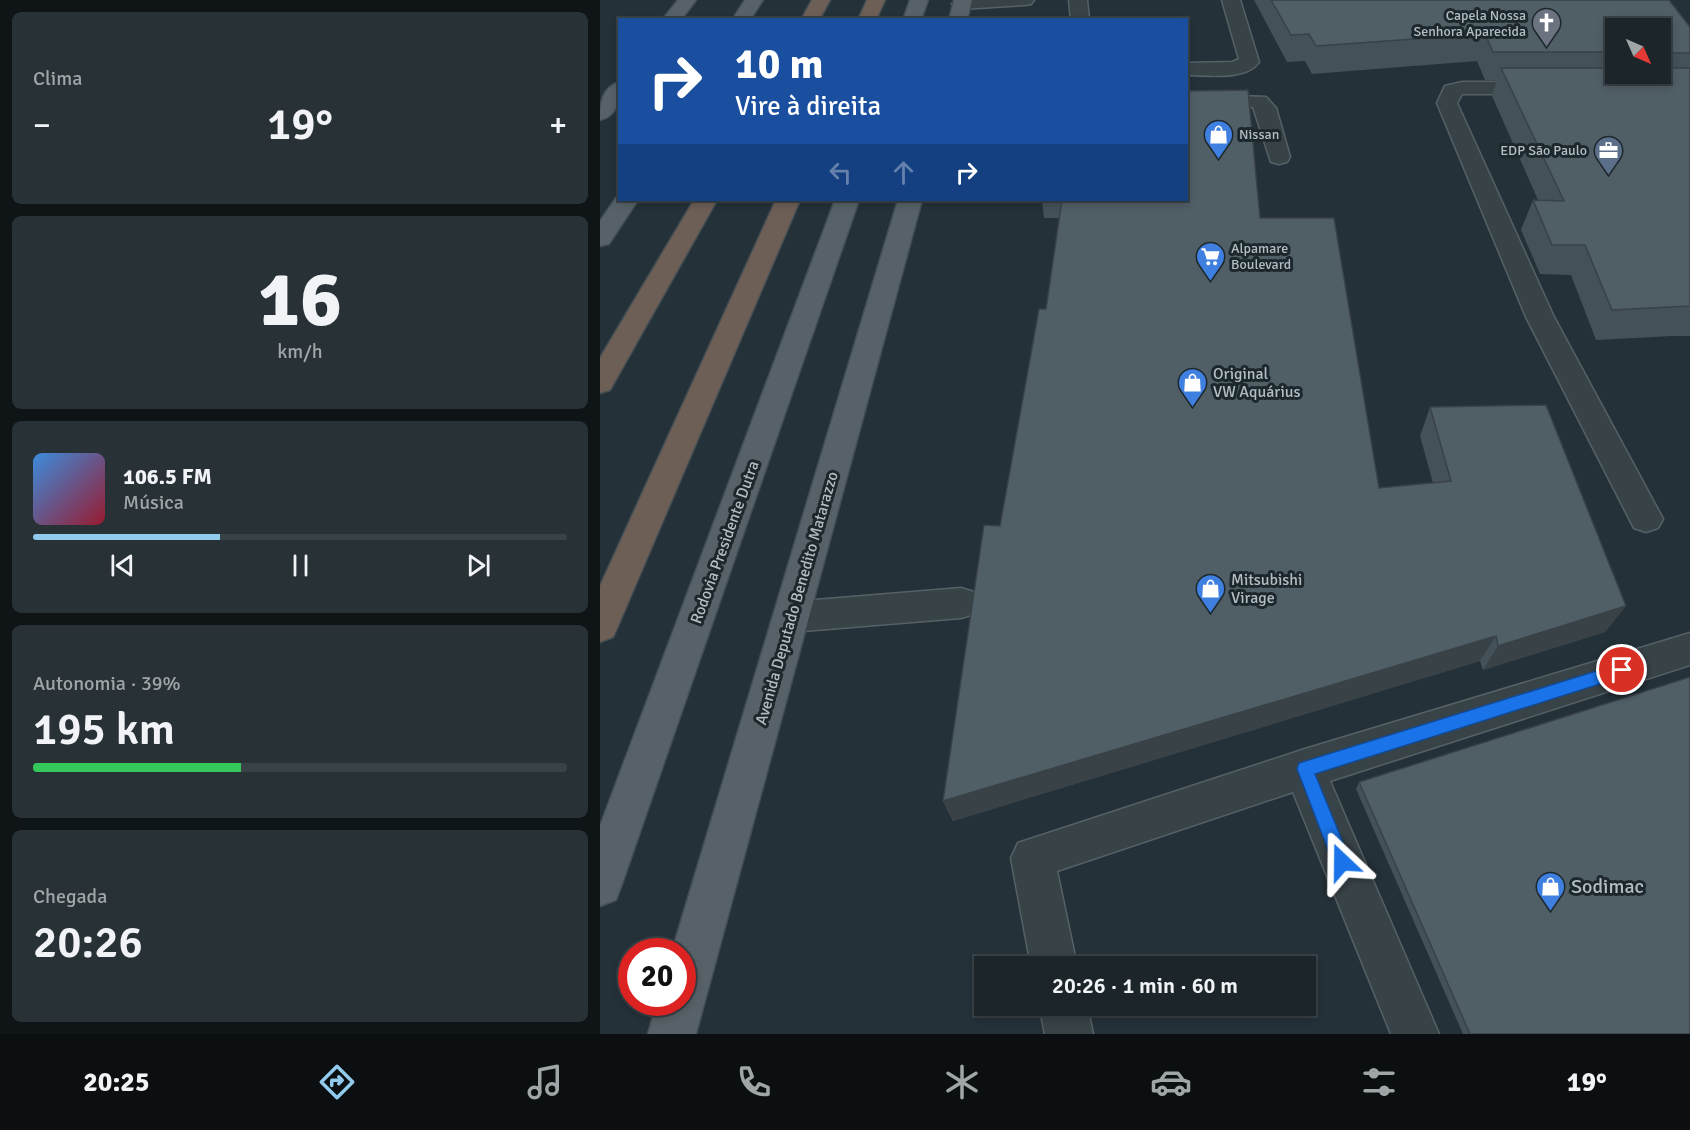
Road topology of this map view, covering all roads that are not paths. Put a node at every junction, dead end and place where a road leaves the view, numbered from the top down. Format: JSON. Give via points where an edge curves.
{"nodes":[{"id":1,"x":687,"y":0,"type":"edge"},
{"id":2,"x":754,"y":0,"type":"edge"},
{"id":3,"x":821,"y":0,"type":"edge"},
{"id":4,"x":876,"y":0,"type":"edge"},
{"id":5,"x":919,"y":0,"type":"edge"},
{"id":6,"x":1025,"y":0,"type":"edge"},
{"id":7,"x":1078,"y":0,"type":"edge"},
{"id":8,"x":1231,"y":0,"type":"edge"},
{"id":9,"x":961,"y":8,"type":"edge"},
{"id":10,"x":673,"y":18,"type":"edge"},
{"id":11,"x":742,"y":18,"type":"edge"},
{"id":12,"x":811,"y":18,"type":"edge"},
{"id":13,"x":868,"y":18,"type":"edge"},
{"id":14,"x":913,"y":18,"type":"edge"},
{"id":15,"x":1080,"y":18,"type":"edge"},
{"id":16,"x":1188,"y":69,"type":"edge"},
{"id":17,"x":1558,"y":88,"type":"edge"},
{"id":18,"x":618,"y":91,"type":"edge"},
{"id":19,"x":1188,"y":100,"type":"edge"},
{"id":20,"x":600,"y":114,"type":"edge"},
{"id":21,"x":1279,"y":157,"type":"dead end"},
{"id":22,"x":625,"y":201,"type":"edge"},
{"id":23,"x":704,"y":201,"type":"edge"},
{"id":24,"x":788,"y":201,"type":"edge"},
{"id":25,"x":847,"y":201,"type":"edge"},
{"id":26,"x":910,"y":201,"type":"edge"},
{"id":27,"x":600,"y":239,"type":"edge"},
{"id":28,"x":600,"y":383,"type":"edge"},
{"id":29,"x":1646,"y":519,"type":"dead end"},
{"id":30,"x":961,"y":603,"type":"dead end"},
{"id":31,"x":791,"y":617,"type":"junction"},
{"id":32,"x":600,"y":626,"type":"edge"},
{"id":33,"x":1690,"y":649,"type":"edge"},
{"id":34,"x":1305,"y":769,"type":"junction"},
{"id":35,"x":600,"y":884,"type":"edge"},
{"id":36,"x":696,"y":947,"type":"edge"},
{"id":37,"x":1052,"y":956,"type":"edge"},
{"id":38,"x":677,"y":1016,"type":"edge"},
{"id":39,"x":1065,"y":1016,"type":"edge"},
{"id":40,"x":672,"y":1034,"type":"edge"},
{"id":41,"x":1069,"y":1034,"type":"edge"},
{"id":42,"x":1415,"y":1034,"type":"edge"}],
"edges":[{"from":1,"to":10,"type":"main road"},
{"from":2,"to":11,"type":"main road"},
{"from":3,"to":12,"type":"highway"},
{"from":4,"to":13,"type":"highway"},
{"from":5,"to":14,"type":"main road"},
{"from":6,"to":9,"type":"lane"},
{"from":7,"to":15,"type":"lane"},
{"from":8,"to":16,"type":"lane","via":[[1249,62],[1235,68]]},
{"from":17,"to":29,"type":"lane","via":[[1462,88],[1452,90],[1447,102],[1540,317]]},
{"from":18,"to":20,"type":"main road"},
{"from":19,"to":21,"type":"lane","via":[[1259,101],[1266,108]]},
{"from":22,"to":27,"type":"main road"},
{"from":23,"to":28,"type":"highway"},
{"from":24,"to":32,"type":"highway"},
{"from":25,"to":35,"type":"main road","name":"Rodovia Presidente Dutra"},
{"from":26,"to":31,"type":"main road","name":"Avenida Deputado Benedito Matarazzo"},
{"from":30,"to":31,"type":"lane"},
{"from":31,"to":36,"type":"main road","name":"Avenida Deputado Benedito Matarazzo"},
{"from":33,"to":34,"type":"lane"},
{"from":34,"to":37,"type":"lane","via":[[1033,858]]},
{"from":34,"to":42,"type":"lane"},
{"from":38,"to":40,"type":"main road"},
{"from":39,"to":41,"type":"lane"}]}
